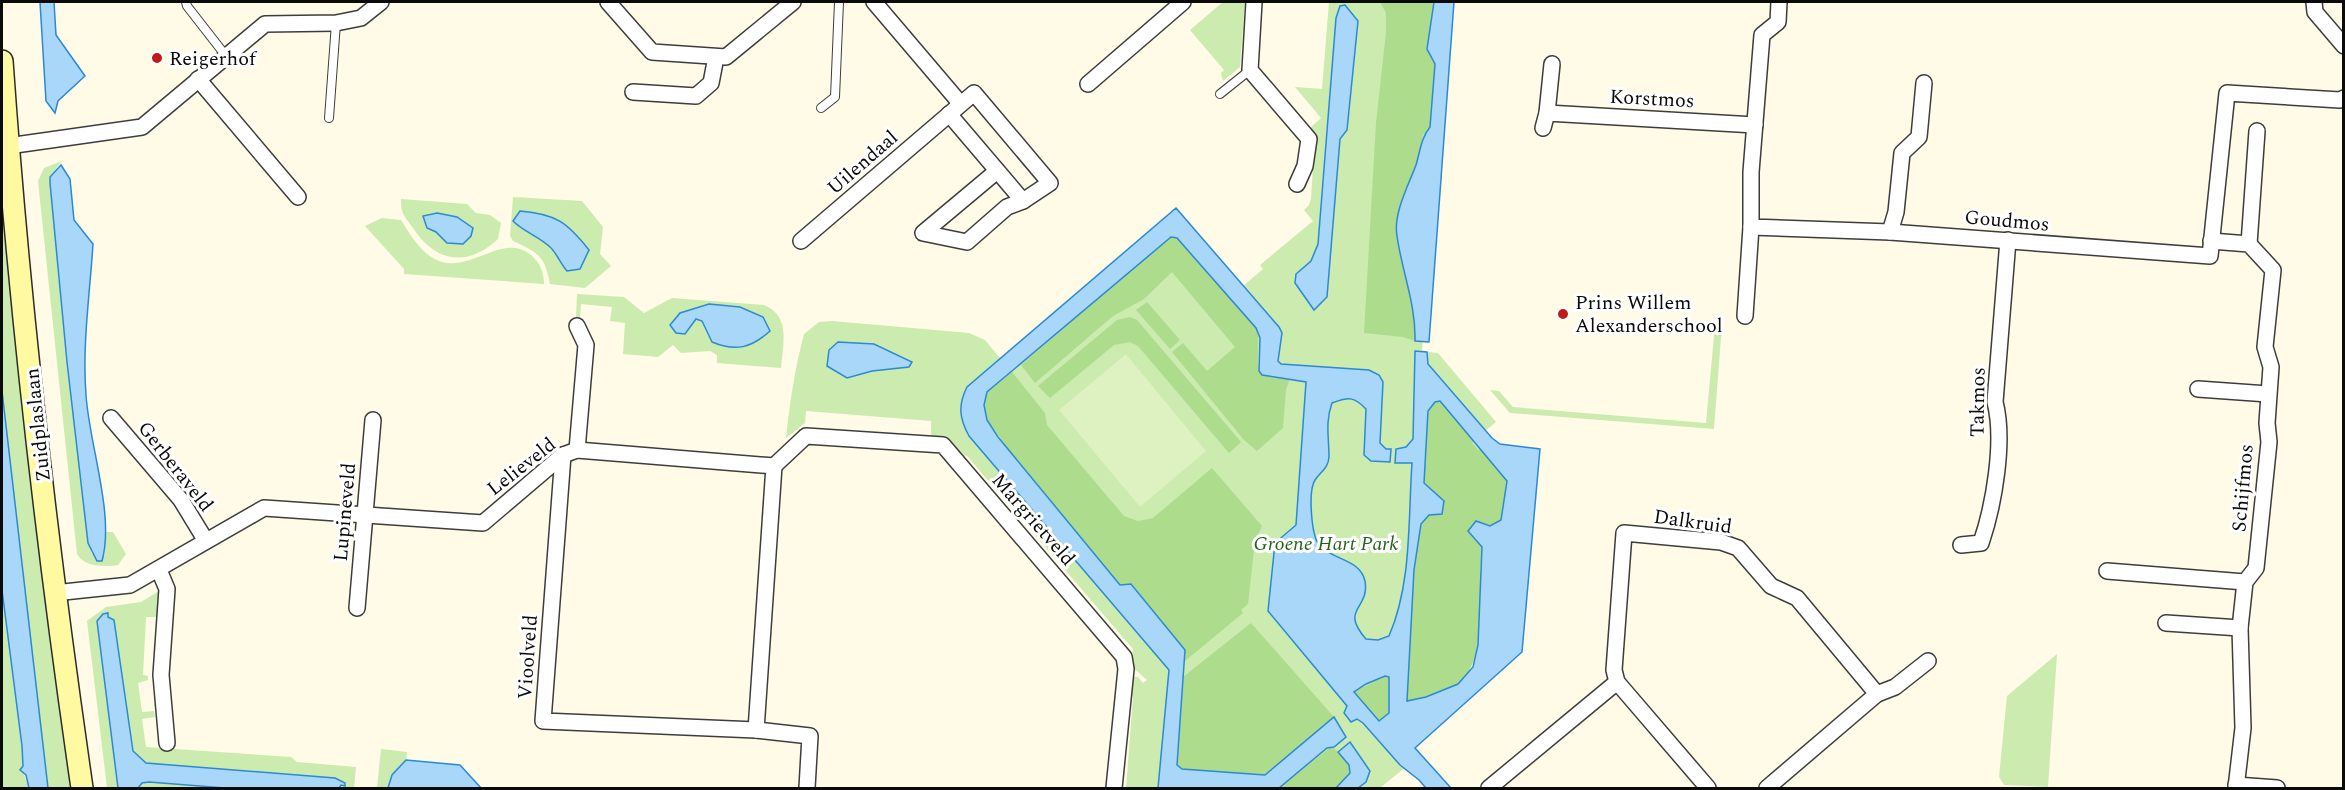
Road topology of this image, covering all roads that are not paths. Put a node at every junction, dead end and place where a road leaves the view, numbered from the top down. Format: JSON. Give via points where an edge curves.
{"nodes":[{"id":1,"x":186,"y":2,"type":"edge"},
{"id":2,"x":381,"y":2,"type":"edge"},
{"id":3,"x":608,"y":2,"type":"edge"},
{"id":4,"x":793,"y":2,"type":"edge"},
{"id":5,"x":839,"y":2,"type":"edge"},
{"id":6,"x":874,"y":2,"type":"edge"},
{"id":7,"x":1183,"y":2,"type":"edge"},
{"id":8,"x":1254,"y":2,"type":"edge"},
{"id":9,"x":1779,"y":2,"type":"edge"},
{"id":10,"x":2314,"y":2,"type":"edge"},
{"id":11,"x":336,"y":23,"type":"junction"},
{"id":12,"x":2343,"y":46,"type":"edge"},
{"id":13,"x":225,"y":56,"type":"junction"},
{"id":14,"x":716,"y":57,"type":"junction"},
{"id":15,"x":2,"y":61,"type":"edge"},
{"id":16,"x":1552,"y":64,"type":"dead end"},
{"id":17,"x":1250,"y":70,"type":"junction"},
{"id":18,"x":198,"y":79,"type":"junction"},
{"id":19,"x":1924,"y":83,"type":"dead end"},
{"id":20,"x":1088,"y":84,"type":"dead end"},
{"id":21,"x":633,"y":92,"type":"dead end"},
{"id":22,"x":1220,"y":94,"type":"dead end"},
{"id":23,"x":2343,"y":98,"type":"edge"},
{"id":24,"x":821,"y":108,"type":"dead end"},
{"id":25,"x":954,"y":108,"type":"junction"},
{"id":26,"x":329,"y":118,"type":"dead end"},
{"id":27,"x":1755,"y":125,"type":"junction"},
{"id":28,"x":2257,"y":131,"type":"dead end"},
{"id":29,"x":8,"y":146,"type":"junction"},
{"id":30,"x":997,"y":171,"type":"junction"},
{"id":31,"x":1297,"y":184,"type":"dead end"},
{"id":32,"x":298,"y":197,"type":"dead end"},
{"id":33,"x":1023,"y":201,"type":"junction"},
{"id":34,"x":1751,"y":226,"type":"junction"},
{"id":35,"x":1890,"y":232,"type":"junction"},
{"id":36,"x":2008,"y":240,"type":"junction"},
{"id":37,"x":801,"y":241,"type":"dead end"},
{"id":38,"x":2211,"y":241,"type":"junction"},
{"id":39,"x":2249,"y":244,"type":"junction"},
{"id":40,"x":1745,"y":316,"type":"dead end"},
{"id":41,"x":577,"y":326,"type":"dead end"},
{"id":42,"x":2198,"y":389,"type":"dead end"},
{"id":43,"x":2268,"y":393,"type":"junction"},
{"id":44,"x":111,"y":418,"type":"dead end"},
{"id":45,"x":373,"y":420,"type":"dead end"},
{"id":46,"x":570,"y":453,"type":"junction"},
{"id":47,"x":774,"y":466,"type":"junction"},
{"id":48,"x":365,"y":515,"type":"junction"},
{"id":49,"x":206,"y":541,"type":"junction"},
{"id":50,"x":1961,"y":545,"type":"dead end"},
{"id":51,"x":159,"y":570,"type":"junction"},
{"id":52,"x":2107,"y":571,"type":"dead end"},
{"id":53,"x":2245,"y":582,"type":"junction"},
{"id":54,"x":54,"y":593,"type":"junction"},
{"id":55,"x":357,"y":608,"type":"dead end"},
{"id":56,"x":2166,"y":623,"type":"dead end"},
{"id":57,"x":2240,"y":628,"type":"junction"},
{"id":58,"x":1928,"y":661,"type":"dead end"},
{"id":59,"x":1617,"y":682,"type":"junction"},
{"id":60,"x":1877,"y":694,"type":"junction"},
{"id":61,"x":756,"y":730,"type":"junction"},
{"id":62,"x":167,"y":743,"type":"dead end"},
{"id":63,"x":2236,"y":787,"type":"edge"},
{"id":64,"x":1489,"y":788,"type":"edge"},
{"id":65,"x":82,"y":789,"type":"edge"},
{"id":66,"x":807,"y":789,"type":"edge"},
{"id":67,"x":1114,"y":789,"type":"edge"},
{"id":68,"x":1708,"y":789,"type":"edge"},
{"id":69,"x":1767,"y":789,"type":"edge"},
{"id":70,"x":2277,"y":789,"type":"edge"}],
"edges":[{"from":1,"to":13,"type":"lane"},
{"from":2,"to":11,"type":"street","via":[[361,18]]},
{"from":3,"to":14,"type":"street","via":[[652,52]]},
{"from":4,"to":14,"type":"street","via":[[726,57]]},
{"from":5,"to":24,"type":"lane","via":[[835,97]]},
{"from":6,"to":25,"type":"street"},
{"from":7,"to":20,"type":"street"},
{"from":8,"to":17,"type":"street"},
{"from":9,"to":27,"type":"street","via":[[1778,22],[1762,35]]},
{"from":10,"to":12,"type":"street","via":[[2315,12]]},
{"from":11,"to":13,"type":"street","via":[[265,24]]},
{"from":11,"to":26,"type":"lane"},
{"from":13,"to":18,"type":"street"},
{"from":14,"to":21,"type":"street","via":[[711,83],[696,96]]},
{"from":15,"to":29,"type":"street","name":"Zuidplaslaan"},
{"from":16,"to":27,"type":"street","name":"Korstmos","via":[[1545,121]]},
{"from":17,"to":22,"type":"lane"},
{"from":17,"to":31,"type":"street","via":[[1309,139],[1305,166]]},
{"from":18,"to":29,"type":"street","via":[[142,127]]},
{"from":18,"to":32,"type":"street"},
{"from":19,"to":35,"type":"street","via":[[1919,137],[1902,153]]},
{"from":23,"to":38,"type":"street","via":[[2227,93]]},
{"from":25,"to":30,"type":"street"},
{"from":25,"to":33,"type":"street","via":[[974,93],[1050,183]]},
{"from":25,"to":37,"type":"street","name":"Uilendaal"},
{"from":27,"to":34,"type":"street"},
{"from":28,"to":39,"type":"street"},
{"from":29,"to":54,"type":"street","name":"Zuidplaslaan"},
{"from":30,"to":33,"type":"street"},
{"from":30,"to":33,"type":"street","via":[[923,233],[967,242],[1007,207]]},
{"from":34,"to":35,"type":"street","name":"Goudmos"},
{"from":34,"to":40,"type":"street"},
{"from":35,"to":36,"type":"street","name":"Goudmos"},
{"from":36,"to":38,"type":"street","name":"Goudmos","via":[[2210,256]]},
{"from":36,"to":50,"type":"street","name":"Takmos","via":[[1995,402],[2000,421],[1992,508],[1981,543]]},
{"from":38,"to":39,"type":"street"},
{"from":39,"to":43,"type":"street","name":"Schijfmos","via":[[2273,270],[2265,347],[2271,367]]},
{"from":41,"to":46,"type":"street","via":[[586,345]]},
{"from":42,"to":43,"type":"street"},
{"from":43,"to":53,"type":"street","name":"Schijfmos","via":[[2269,442],[2256,568]]},
{"from":44,"to":49,"type":"street","name":"Gerberaveld","via":[[181,500]]},
{"from":45,"to":48,"type":"street","name":"Lupineveld"},
{"from":46,"to":47,"type":"street","name":"Lelieveld"},
{"from":46,"to":48,"type":"street","name":"Lelieveld","via":[[483,523]]},
{"from":46,"to":61,"type":"street","name":"Vioolveld","via":[[543,721]]},
{"from":47,"to":61,"type":"street"},
{"from":47,"to":67,"type":"street","name":"Margrietveld","via":[[806,435],[943,445],[1124,657]]},
{"from":48,"to":49,"type":"street","name":"Lelieveld","via":[[264,508]]},
{"from":48,"to":55,"type":"street","name":"Lupineveld"},
{"from":49,"to":51,"type":"street","name":"Lelieveld"},
{"from":51,"to":54,"type":"street","name":"Lelieveld","via":[[130,585]]},
{"from":51,"to":62,"type":"street","via":[[167,589],[161,675]]},
{"from":52,"to":53,"type":"street"},
{"from":53,"to":57,"type":"street","name":"Schijfmos"},
{"from":54,"to":65,"type":"street","name":"Zuidplaslaan"},
{"from":56,"to":57,"type":"street"},
{"from":57,"to":63,"type":"street","name":"Schijfmos","via":[[2242,728]]},
{"from":58,"to":60,"type":"street","via":[[1895,687]]},
{"from":59,"to":60,"type":"street","name":"Dalkruid","via":[[1614,670],[1624,533],[1721,542],[1738,548],[1771,586],[1797,597]]},
{"from":59,"to":64,"type":"street"},
{"from":59,"to":68,"type":"street"},
{"from":60,"to":69,"type":"street"},
{"from":61,"to":66,"type":"street","via":[[810,736]]},
{"from":63,"to":70,"type":"street","name":"Schijfmos"}]}
